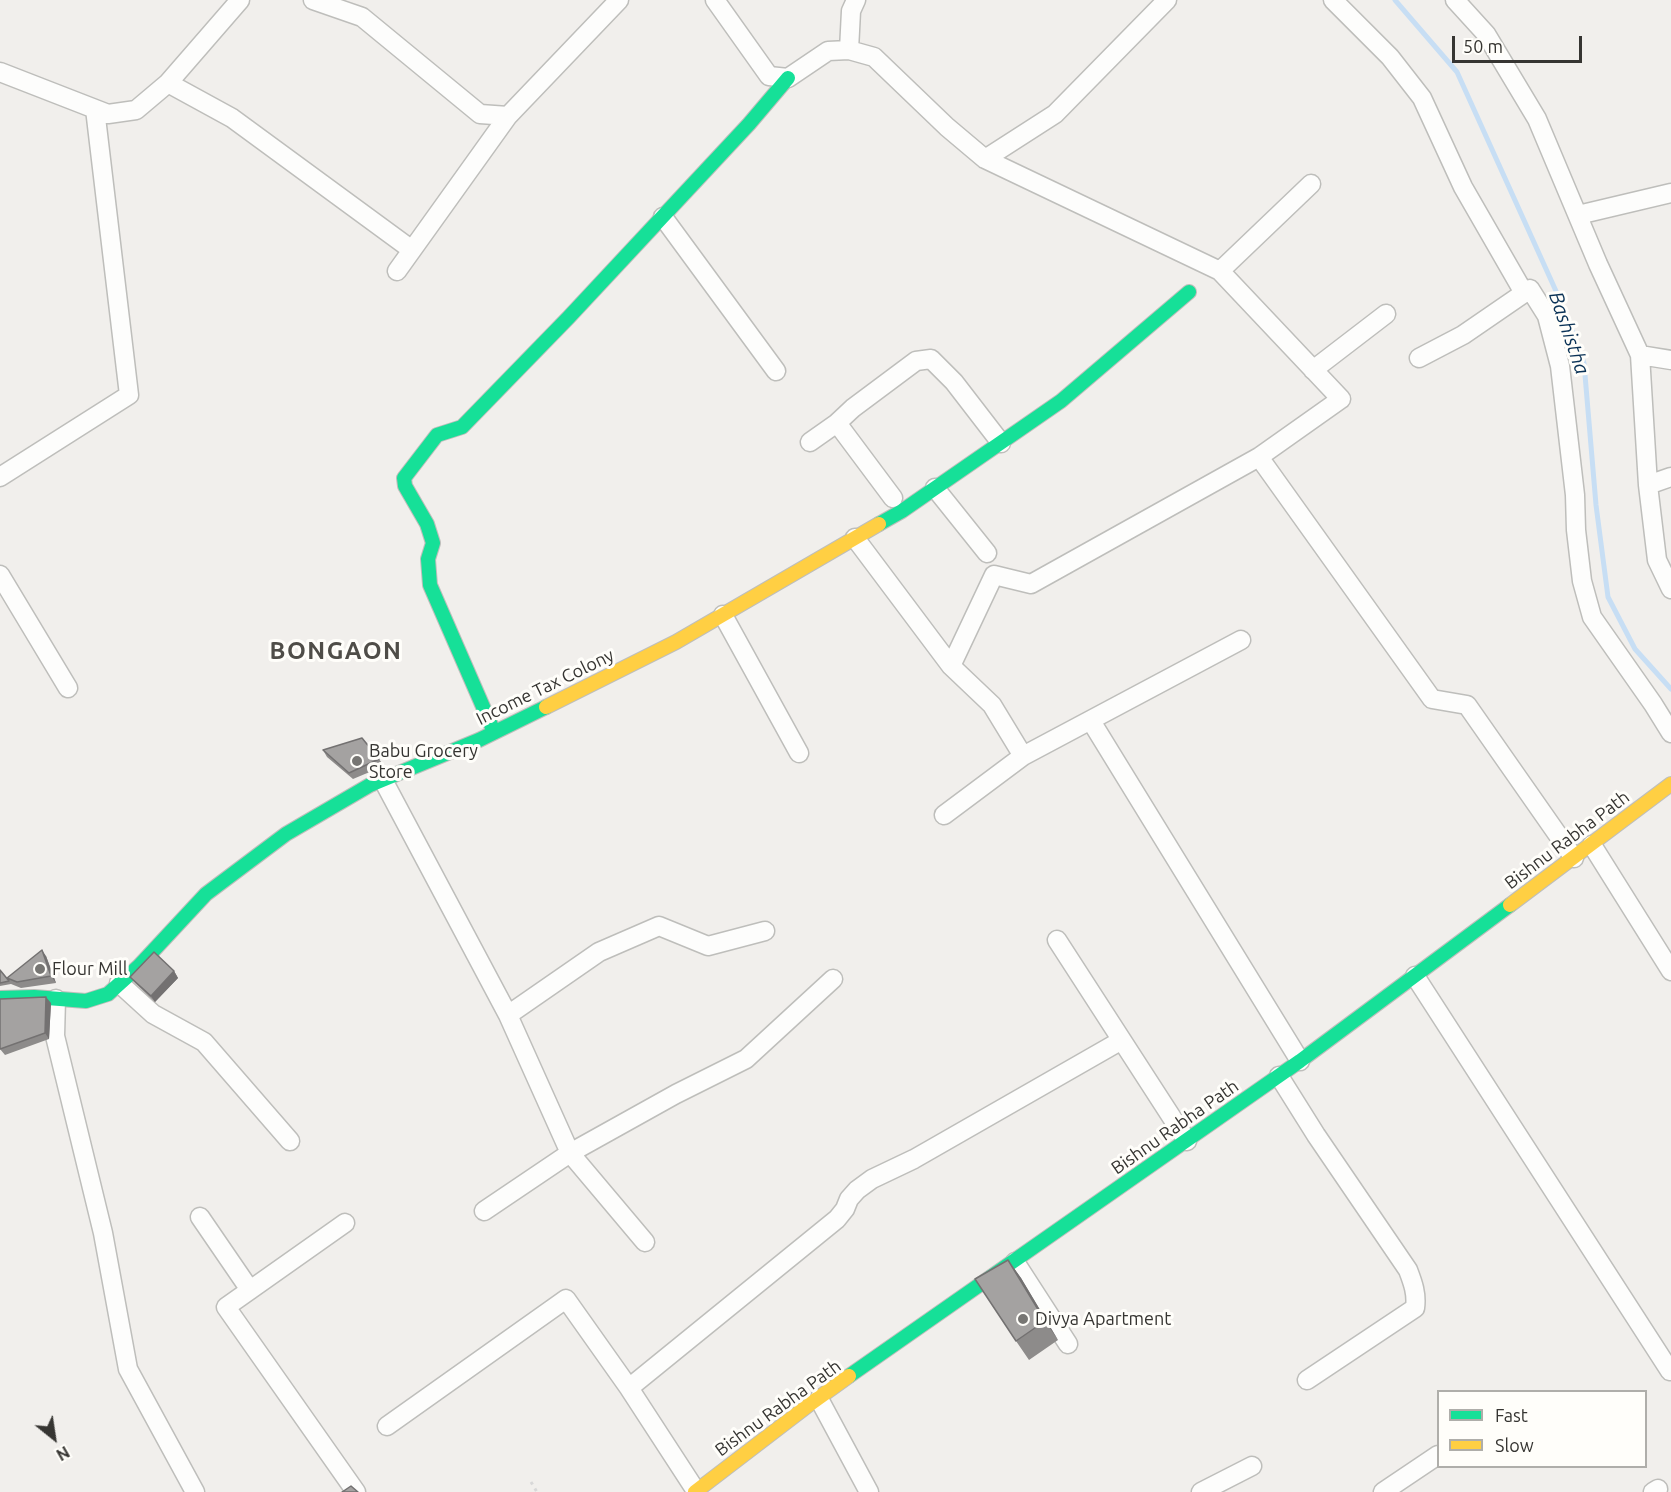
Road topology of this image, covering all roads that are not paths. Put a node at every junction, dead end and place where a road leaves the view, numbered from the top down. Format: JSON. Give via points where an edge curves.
{"nodes":[{"id":1,"x":240,"y":0,"type":"edge"},
{"id":2,"x":314,"y":0,"type":"edge"},
{"id":3,"x":619,"y":0,"type":"edge"},
{"id":4,"x":715,"y":0,"type":"edge"},
{"id":5,"x":856,"y":0,"type":"edge"},
{"id":6,"x":1167,"y":0,"type":"edge"},
{"id":7,"x":1333,"y":0,"type":"edge"},
{"id":8,"x":1455,"y":0,"type":"edge"},
{"id":9,"x":849,"y":50,"type":"junction"},
{"id":10,"x":0,"y":72,"type":"edge"},
{"id":11,"x":788,"y":78,"type":"junction"},
{"id":12,"x":168,"y":83,"type":"junction"},
{"id":13,"x":95,"y":109,"type":"junction"},
{"id":14,"x":508,"y":116,"type":"junction"},
{"id":15,"x":985,"y":159,"type":"junction"},
{"id":16,"x":1311,"y":184,"type":"dead end"},
{"id":17,"x":1671,"y":193,"type":"edge"},
{"id":18,"x":1578,"y":215,"type":"junction"},
{"id":19,"x":663,"y":216,"type":"junction"},
{"id":20,"x":412,"y":250,"type":"junction"},
{"id":21,"x":397,"y":271,"type":"dead end"},
{"id":22,"x":1220,"y":271,"type":"junction"},
{"id":23,"x":1189,"y":292,"type":"dead end"},
{"id":24,"x":1524,"y":293,"type":"junction"},
{"id":25,"x":1386,"y":314,"type":"dead end"},
{"id":26,"x":1640,"y":356,"type":"junction"},
{"id":27,"x":1419,"y":358,"type":"dead end"},
{"id":28,"x":1671,"y":360,"type":"edge"},
{"id":29,"x":1313,"y":370,"type":"junction"},
{"id":30,"x":776,"y":371,"type":"dead end"},
{"id":31,"x":837,"y":423,"type":"junction"},
{"id":32,"x":810,"y":442,"type":"dead end"},
{"id":33,"x":1001,"y":443,"type":"junction"},
{"id":34,"x":1259,"y":457,"type":"junction"},
{"id":35,"x":0,"y":477,"type":"edge"},
{"id":36,"x":1671,"y":477,"type":"edge"},
{"id":37,"x":1648,"y":485,"type":"junction"},
{"id":38,"x":935,"y":489,"type":"junction"},
{"id":39,"x":893,"y":498,"type":"dead end"},
{"id":40,"x":855,"y":538,"type":"junction"},
{"id":41,"x":987,"y":553,"type":"dead end"},
{"id":42,"x":0,"y":575,"type":"edge"},
{"id":43,"x":1671,"y":589,"type":"edge"},
{"id":44,"x":723,"y":615,"type":"junction"},
{"id":45,"x":1241,"y":640,"type":"dead end"},
{"id":46,"x":951,"y":666,"type":"junction"},
{"id":47,"x":68,"y":688,"type":"dead end"},
{"id":48,"x":1091,"y":721,"type":"junction"},
{"id":49,"x":494,"y":732,"type":"junction"},
{"id":50,"x":1671,"y":733,"type":"edge"},
{"id":51,"x":799,"y":753,"type":"dead end"},
{"id":52,"x":1023,"y":756,"type":"junction"},
{"id":53,"x":383,"y":780,"type":"junction"},
{"id":54,"x":1671,"y":784,"type":"edge"},
{"id":55,"x":944,"y":815,"type":"dead end"},
{"id":56,"x":1592,"y":845,"type":"junction"},
{"id":57,"x":1574,"y":858,"type":"junction"},
{"id":58,"x":765,"y":931,"type":"dead end"},
{"id":59,"x":1057,"y":940,"type":"dead end"},
{"id":60,"x":1671,"y":971,"type":"edge"},
{"id":61,"x":1415,"y":976,"type":"junction"},
{"id":62,"x":833,"y":979,"type":"dead end"},
{"id":63,"x":119,"y":983,"type":"junction"},
{"id":64,"x":0,"y":998,"type":"edge"},
{"id":65,"x":56,"y":999,"type":"junction"},
{"id":66,"x":508,"y":1016,"type":"junction"},
{"id":67,"x":1122,"y":1041,"type":"junction"},
{"id":68,"x":1300,"y":1061,"type":"junction"},
{"id":69,"x":1280,"y":1076,"type":"junction"},
{"id":70,"x":290,"y":1141,"type":"dead end"},
{"id":71,"x":1187,"y":1141,"type":"junction"},
{"id":72,"x":570,"y":1153,"type":"junction"},
{"id":73,"x":484,"y":1211,"type":"dead end"},
{"id":74,"x":200,"y":1217,"type":"dead end"},
{"id":75,"x":345,"y":1223,"type":"dead end"},
{"id":76,"x":645,"y":1242,"type":"dead end"},
{"id":77,"x":1015,"y":1262,"type":"junction"},
{"id":78,"x":250,"y":1290,"type":"junction"},
{"id":79,"x":1068,"y":1344,"type":"dead end"},
{"id":80,"x":1670,"y":1371,"type":"edge"},
{"id":81,"x":1307,"y":1380,"type":"dead end"},
{"id":82,"x":628,"y":1388,"type":"junction"},
{"id":83,"x":819,"y":1399,"type":"junction"},
{"id":84,"x":387,"y":1426,"type":"dead end"},
{"id":85,"x":1437,"y":1456,"type":"edge"},
{"id":86,"x":1252,"y":1466,"type":"dead end"},
{"id":87,"x":195,"y":1492,"type":"edge"},
{"id":88,"x":356,"y":1492,"type":"edge"},
{"id":89,"x":696,"y":1492,"type":"edge"},
{"id":90,"x":869,"y":1492,"type":"edge"},
{"id":91,"x":1201,"y":1492,"type":"edge"},
{"id":92,"x":1383,"y":1492,"type":"edge"}],
"edges":[{"from":1,"to":12,"type":"street"},
{"from":2,"to":14,"type":"street","via":[[362,17],[480,114]]},
{"from":3,"to":14,"type":"street"},
{"from":4,"to":11,"type":"street","via":[[769,76]]},
{"from":5,"to":9,"type":"street","via":[[851,11]]},
{"from":6,"to":15,"type":"street","via":[[1055,114]]},
{"from":7,"to":24,"type":"street","via":[[1390,57],[1422,98],[1462,187]]},
{"from":8,"to":18,"type":"street","via":[[1486,34],[1537,119]]},
{"from":9,"to":11,"type":"street","via":[[828,51]]},
{"from":9,"to":15,"type":"street","via":[[874,57]]},
{"from":10,"to":13,"type":"street"},
{"from":11,"to":19,"type":"street"},
{"from":12,"to":13,"type":"street","via":[[136,110],[108,114]]},
{"from":12,"to":20,"type":"street","via":[[232,118]]},
{"from":13,"to":35,"type":"street","via":[[129,395]]},
{"from":14,"to":20,"type":"street"},
{"from":15,"to":22,"type":"street"},
{"from":16,"to":22,"type":"street"},
{"from":17,"to":18,"type":"street"},
{"from":18,"to":26,"type":"street"},
{"from":19,"to":30,"type":"street"},
{"from":19,"to":49,"type":"street","via":[[462,427],[437,435],[404,478],[433,543],[428,559],[430,585]]},
{"from":20,"to":21,"type":"street"},
{"from":22,"to":29,"type":"street"},
{"from":23,"to":33,"type":"street","name":"Income Tax Colony","via":[[1061,401]]},
{"from":24,"to":27,"type":"street","via":[[1462,335]]},
{"from":24,"to":50,"type":"street","via":[[1530,289],[1546,316],[1560,366],[1582,581],[1592,617]]},
{"from":25,"to":29,"type":"street"},
{"from":26,"to":28,"type":"street"},
{"from":26,"to":37,"type":"street"},
{"from":29,"to":34,"type":"street","via":[[1341,399]]},
{"from":31,"to":32,"type":"street"},
{"from":31,"to":33,"type":"street","via":[[916,361],[931,359]]},
{"from":31,"to":39,"type":"street"},
{"from":33,"to":38,"type":"street","name":"Income Tax Colony"},
{"from":34,"to":46,"type":"street","via":[[1031,584],[994,574]]},
{"from":34,"to":57,"type":"street","via":[[1432,699],[1467,705]]},
{"from":36,"to":37,"type":"street"},
{"from":37,"to":43,"type":"street","via":[[1657,560]]},
{"from":38,"to":40,"type":"street","name":"Income Tax Colony"},
{"from":38,"to":41,"type":"street"},
{"from":40,"to":44,"type":"street","name":"Income Tax Colony"},
{"from":40,"to":46,"type":"street"},
{"from":42,"to":47,"type":"street"},
{"from":44,"to":49,"type":"street","name":"Income Tax Colony"},
{"from":44,"to":51,"type":"street"},
{"from":45,"to":48,"type":"street"},
{"from":46,"to":52,"type":"street","via":[[992,705]]},
{"from":48,"to":52,"type":"street"},
{"from":48,"to":68,"type":"street"},
{"from":49,"to":53,"type":"street","name":"Income Tax Colony"},
{"from":52,"to":55,"type":"street"},
{"from":53,"to":63,"type":"street","name":"Income Tax Colony","via":[[286,834],[207,894]]},
{"from":53,"to":66,"type":"street"},
{"from":54,"to":56,"type":"street","name":"Bishnu Rabha Path"},
{"from":56,"to":57,"type":"street","name":"Bishnu Rabha Path"},
{"from":56,"to":60,"type":"street"},
{"from":57,"to":61,"type":"street","name":"Bishnu Rabha Path"},
{"from":58,"to":66,"type":"street","via":[[708,946],[659,926],[598,952]]},
{"from":59,"to":67,"type":"street"},
{"from":61,"to":68,"type":"street","name":"Bishnu Rabha Path"},
{"from":61,"to":80,"type":"street"},
{"from":62,"to":72,"type":"street","via":[[746,1059]]},
{"from":63,"to":65,"type":"street","name":"Income Tax Colony","via":[[108,994],[86,1001]]},
{"from":63,"to":70,"type":"street","via":[[153,1014],[204,1042]]},
{"from":64,"to":65,"type":"street","name":"Income Tax Colony"},
{"from":65,"to":87,"type":"street","via":[[55,1036],[103,1233],[128,1369]]},
{"from":66,"to":72,"type":"street"},
{"from":67,"to":71,"type":"street"},
{"from":67,"to":82,"type":"street","via":[[856,1190],[837,1219]]},
{"from":68,"to":69,"type":"street","name":"Bishnu Rabha Path"},
{"from":69,"to":71,"type":"street","name":"Bishnu Rabha Path"},
{"from":69,"to":81,"type":"street","via":[[1408,1270],[1417,1299],[1415,1308]]},
{"from":71,"to":77,"type":"street","name":"Bishnu Rabha Path"},
{"from":72,"to":73,"type":"street"},
{"from":72,"to":76,"type":"street"},
{"from":74,"to":78,"type":"street"},
{"from":75,"to":78,"type":"street"},
{"from":77,"to":79,"type":"street"},
{"from":77,"to":83,"type":"street","name":"Bishnu Rabha Path"},
{"from":78,"to":88,"type":"street","via":[[226,1307]]},
{"from":82,"to":84,"type":"street","via":[[566,1299]]},
{"from":82,"to":89,"type":"street"},
{"from":83,"to":89,"type":"street","name":"Bishnu Rabha Path"},
{"from":83,"to":90,"type":"street"},
{"from":85,"to":92,"type":"street"},
{"from":86,"to":91,"type":"street"}]}
